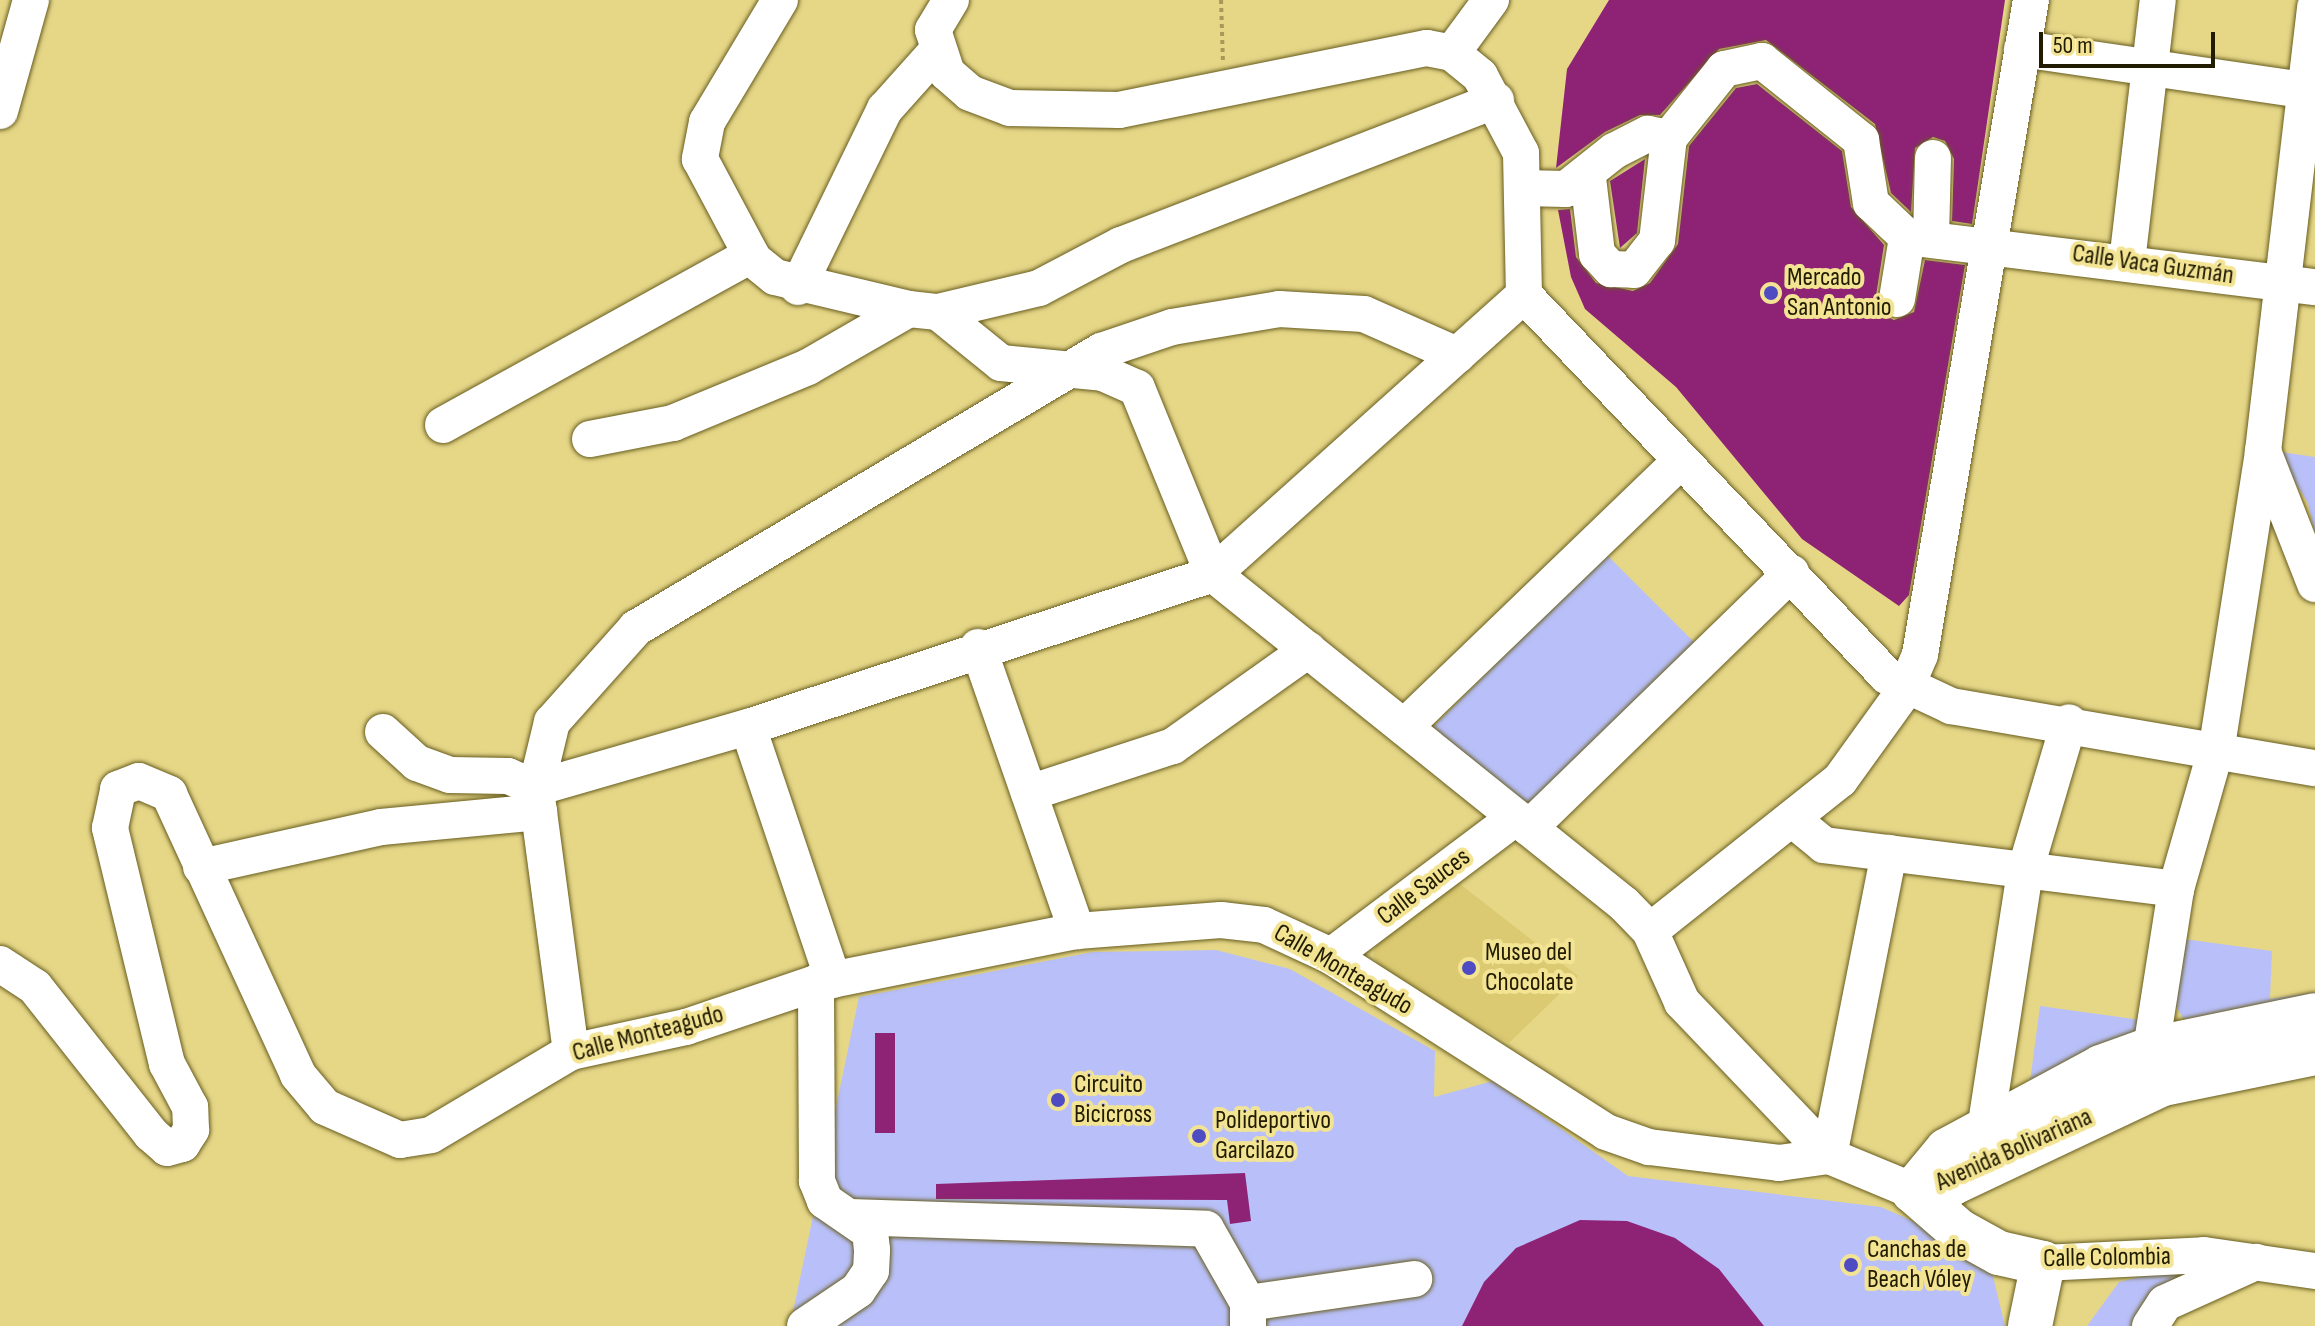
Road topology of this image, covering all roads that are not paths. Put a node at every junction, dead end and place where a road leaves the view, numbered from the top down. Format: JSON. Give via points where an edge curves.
{"nodes":[{"id":1,"x":31,"y":0,"type":"edge"},
{"id":2,"x":780,"y":0,"type":"edge"},
{"id":3,"x":951,"y":0,"type":"edge"},
{"id":4,"x":1491,"y":0,"type":"edge"},
{"id":5,"x":2031,"y":0,"type":"edge"},
{"id":6,"x":2158,"y":0,"type":"edge"},
{"id":7,"x":2315,"y":7,"type":"edge"},
{"id":8,"x":2022,"y":49,"type":"junction"},
{"id":9,"x":936,"y":52,"type":"junction"},
{"id":10,"x":1452,"y":53,"type":"junction"},
{"id":11,"x":2149,"y":67,"type":"junction"},
{"id":12,"x":2311,"y":91,"type":"edge"},
{"id":13,"x":1496,"y":100,"type":"junction"},
{"id":14,"x":0,"y":111,"type":"edge"},
{"id":15,"x":1669,"y":138,"type":"junction"},
{"id":16,"x":1933,"y":158,"type":"dead end"},
{"id":17,"x":1588,"y":178,"type":"junction"},
{"id":18,"x":1523,"y":188,"type":"junction"},
{"id":19,"x":1919,"y":238,"type":"junction"},
{"id":20,"x":1992,"y":243,"type":"junction"},
{"id":21,"x":751,"y":255,"type":"junction"},
{"id":22,"x":2127,"y":262,"type":"junction"},
{"id":23,"x":2300,"y":285,"type":"edge"},
{"id":24,"x":798,"y":287,"type":"junction"},
{"id":25,"x":1524,"y":295,"type":"junction"},
{"id":26,"x":1897,"y":299,"type":"dead end"},
{"id":27,"x":924,"y":310,"type":"junction"},
{"id":28,"x":1457,"y":355,"type":"junction"},
{"id":29,"x":1071,"y":370,"type":"junction"},
{"id":30,"x":443,"y":425,"type":"dead end"},
{"id":31,"x":590,"y":439,"type":"dead end"},
{"id":32,"x":2263,"y":451,"type":"junction"},
{"id":33,"x":1679,"y":462,"type":"junction"},
{"id":34,"x":1791,"y":573,"type":"junction"},
{"id":35,"x":1213,"y":574,"type":"junction"},
{"id":36,"x":2315,"y":584,"type":"edge"},
{"id":37,"x":978,"y":647,"type":"junction"},
{"id":38,"x":1308,"y":650,"type":"junction"},
{"id":39,"x":1905,"y":690,"type":"junction"},
{"id":40,"x":2069,"y":722,"type":"junction"},
{"id":41,"x":748,"y":727,"type":"junction"},
{"id":42,"x":1404,"y":727,"type":"junction"},
{"id":43,"x":383,"y":732,"type":"dead end"},
{"id":44,"x":2217,"y":746,"type":"junction"},
{"id":45,"x":2315,"y":768,"type":"edge"},
{"id":46,"x":1029,"y":793,"type":"junction"},
{"id":47,"x":538,"y":800,"type":"junction"},
{"id":48,"x":1792,"y":819,"type":"junction"},
{"id":49,"x":1523,"y":822,"type":"junction"},
{"id":50,"x":1889,"y":853,"type":"junction"},
{"id":51,"x":201,"y":867,"type":"junction"},
{"id":52,"x":2025,"y":871,"type":"junction"},
{"id":53,"x":2176,"y":889,"type":"junction"},
{"id":54,"x":1077,"y":931,"type":"junction"},
{"id":55,"x":1650,"y":931,"type":"junction"},
{"id":56,"x":1331,"y":956,"type":"junction"},
{"id":57,"x":0,"y":964,"type":"edge"},
{"id":58,"x":825,"y":982,"type":"junction"},
{"id":59,"x":2315,"y":1015,"type":"edge"},
{"id":60,"x":571,"y":1052,"type":"junction"},
{"id":61,"x":2315,"y":1053,"type":"edge"},
{"id":62,"x":2157,"y":1066,"type":"junction"},
{"id":63,"x":1995,"y":1143,"type":"junction"},
{"id":64,"x":1829,"y":1156,"type":"junction"},
{"id":65,"x":1913,"y":1191,"type":"junction"},
{"id":66,"x":853,"y":1217,"type":"junction"},
{"id":67,"x":2257,"y":1261,"type":"junction"},
{"id":68,"x":2043,"y":1263,"type":"junction"},
{"id":69,"x":2315,"y":1271,"type":"edge"},
{"id":70,"x":1414,"y":1279,"type":"dead end"},
{"id":71,"x":858,"y":1290,"type":"junction"},
{"id":72,"x":1248,"y":1315,"type":"edge"},
{"id":73,"x":805,"y":1326,"type":"edge"},
{"id":74,"x":843,"y":1326,"type":"edge"},
{"id":75,"x":2030,"y":1326,"type":"edge"},
{"id":76,"x":2150,"y":1326,"type":"edge"}],
"edges":[{"from":1,"to":14,"type":"street"},
{"from":2,"to":21,"type":"street","via":[[699,138],[700,159]]},
{"from":3,"to":9,"type":"street","via":[[933,30]]},
{"from":4,"to":10,"type":"street"},
{"from":5,"to":8,"type":"street"},
{"from":6,"to":11,"type":"street"},
{"from":7,"to":12,"type":"street"},
{"from":8,"to":11,"type":"street"},
{"from":8,"to":20,"type":"street"},
{"from":9,"to":10,"type":"street","via":[[970,93],[1010,108],[1119,110],[1427,48]]},
{"from":9,"to":24,"type":"street","via":[[885,109]]},
{"from":10,"to":13,"type":"street"},
{"from":11,"to":12,"type":"street"},
{"from":11,"to":22,"type":"street"},
{"from":12,"to":23,"type":"street"},
{"from":13,"to":18,"type":"street","via":[[1521,153]]},
{"from":13,"to":27,"type":"street","via":[[1121,245],[1039,288]]},
{"from":15,"to":17,"type":"street","via":[[1648,134],[1614,151]]},
{"from":15,"to":17,"type":"street","via":[[1657,241],[1634,270],[1611,269],[1597,254]]},
{"from":15,"to":19,"type":"street","via":[[1724,69],[1762,61],[1861,140],[1871,203]]},
{"from":16,"to":19,"type":"street"},
{"from":17,"to":18,"type":"street","via":[[1566,189]]},
{"from":18,"to":25,"type":"street"},
{"from":19,"to":20,"type":"street","name":"Calle Vaca Guzmán"},
{"from":19,"to":26,"type":"street"},
{"from":20,"to":22,"type":"street","name":"Calle Vaca Guzmán"},
{"from":20,"to":39,"type":"street","via":[[1933,611]]},
{"from":21,"to":24,"type":"street"},
{"from":21,"to":30,"type":"street"},
{"from":22,"to":23,"type":"street","name":"Calle Vaca Guzmán"},
{"from":23,"to":32,"type":"street"},
{"from":24,"to":27,"type":"street"},
{"from":25,"to":28,"type":"street"},
{"from":25,"to":33,"type":"street"},
{"from":27,"to":29,"type":"street","via":[[1001,363]]},
{"from":27,"to":31,"type":"street","via":[[808,367],[687,417]]},
{"from":28,"to":29,"type":"street","via":[[1364,314],[1279,309],[1172,327]]},
{"from":28,"to":35,"type":"street"},
{"from":29,"to":35,"type":"street","via":[[1103,373],[1137,388]]},
{"from":29,"to":47,"type":"street","via":[[636,628],[552,722]]},
{"from":32,"to":36,"type":"street"},
{"from":32,"to":44,"type":"street"},
{"from":33,"to":34,"type":"street"},
{"from":33,"to":42,"type":"street"},
{"from":34,"to":39,"type":"street"},
{"from":34,"to":49,"type":"street","name":"Calle Sauces"},
{"from":35,"to":37,"type":"street"},
{"from":35,"to":38,"type":"street"},
{"from":37,"to":41,"type":"street"},
{"from":37,"to":46,"type":"street"},
{"from":38,"to":42,"type":"street"},
{"from":38,"to":46,"type":"street","via":[[1173,746]]},
{"from":39,"to":40,"type":"street","via":[[1951,706]]},
{"from":39,"to":48,"type":"street","via":[[1840,780]]},
{"from":40,"to":44,"type":"street"},
{"from":40,"to":52,"type":"street"},
{"from":41,"to":47,"type":"street"},
{"from":41,"to":58,"type":"street"},
{"from":42,"to":49,"type":"street"},
{"from":43,"to":47,"type":"street","via":[[417,763],[450,775],[508,776]]},
{"from":44,"to":45,"type":"street"},
{"from":44,"to":53,"type":"street"},
{"from":46,"to":54,"type":"street"},
{"from":47,"to":51,"type":"street","via":[[381,827]]},
{"from":47,"to":60,"type":"street"},
{"from":48,"to":50,"type":"street","via":[[1824,845]]},
{"from":48,"to":55,"type":"street"},
{"from":49,"to":55,"type":"street"},
{"from":49,"to":56,"type":"street","name":"Calle Sauces"},
{"from":50,"to":52,"type":"street"},
{"from":50,"to":64,"type":"street"},
{"from":51,"to":57,"type":"street","name":"Calle Monteagudo","via":[[169,794],[139,781],[118,789],[110,828],[167,1064],[190,1107],[191,1130],[182,1144],[167,1148],[151,1134],[35,987]]},
{"from":51,"to":60,"type":"street","name":"Calle Monteagudo","via":[[298,1075],[325,1107],[361,1129],[400,1140],[431,1135]]},
{"from":52,"to":53,"type":"street"},
{"from":52,"to":63,"type":"street"},
{"from":53,"to":62,"type":"street"},
{"from":54,"to":56,"type":"street","name":"Calle Monteagudo","via":[[1221,920],[1264,925]]},
{"from":54,"to":58,"type":"street","name":"Calle Monteagudo"},
{"from":55,"to":64,"type":"street","via":[[1682,1002]]},
{"from":56,"to":64,"type":"street","name":"Calle Monteagudo","via":[[1606,1132],[1649,1147],[1779,1163]]},
{"from":58,"to":60,"type":"street","name":"Calle Monteagudo","via":[[686,1027]]},
{"from":58,"to":66,"type":"street","via":[[817,1181],[825,1201]]},
{"from":59,"to":62,"type":"main road","name":"Avenida Bolivariana"},
{"from":61,"to":62,"type":"main road","name":"Avenida Bolivariana"},
{"from":62,"to":63,"type":"main road","name":"Avenida Bolivariana","via":[[2101,1067]]},
{"from":63,"to":65,"type":"main road","name":"Avenida Bolivariana","via":[[1947,1150]]},
{"from":64,"to":65,"type":"street","name":"Calle Colombia"},
{"from":65,"to":68,"type":"main road","name":"Calle Colombia","via":[[1959,1231],[1999,1253]]},
{"from":66,"to":71,"type":"street","via":[[870,1232],[872,1250],[871,1271]]},
{"from":66,"to":72,"type":"street","via":[[1206,1229]]},
{"from":67,"to":68,"type":"street","name":"Calle Colombia","via":[[2204,1255]]},
{"from":67,"to":69,"type":"street","name":"Calle Colombia"},
{"from":67,"to":76,"type":"street","via":[[2165,1303]]},
{"from":68,"to":75,"type":"main road"},
{"from":70,"to":72,"type":"street"},
{"from":71,"to":73,"type":"street"},
{"from":71,"to":74,"type":"street"}]}
